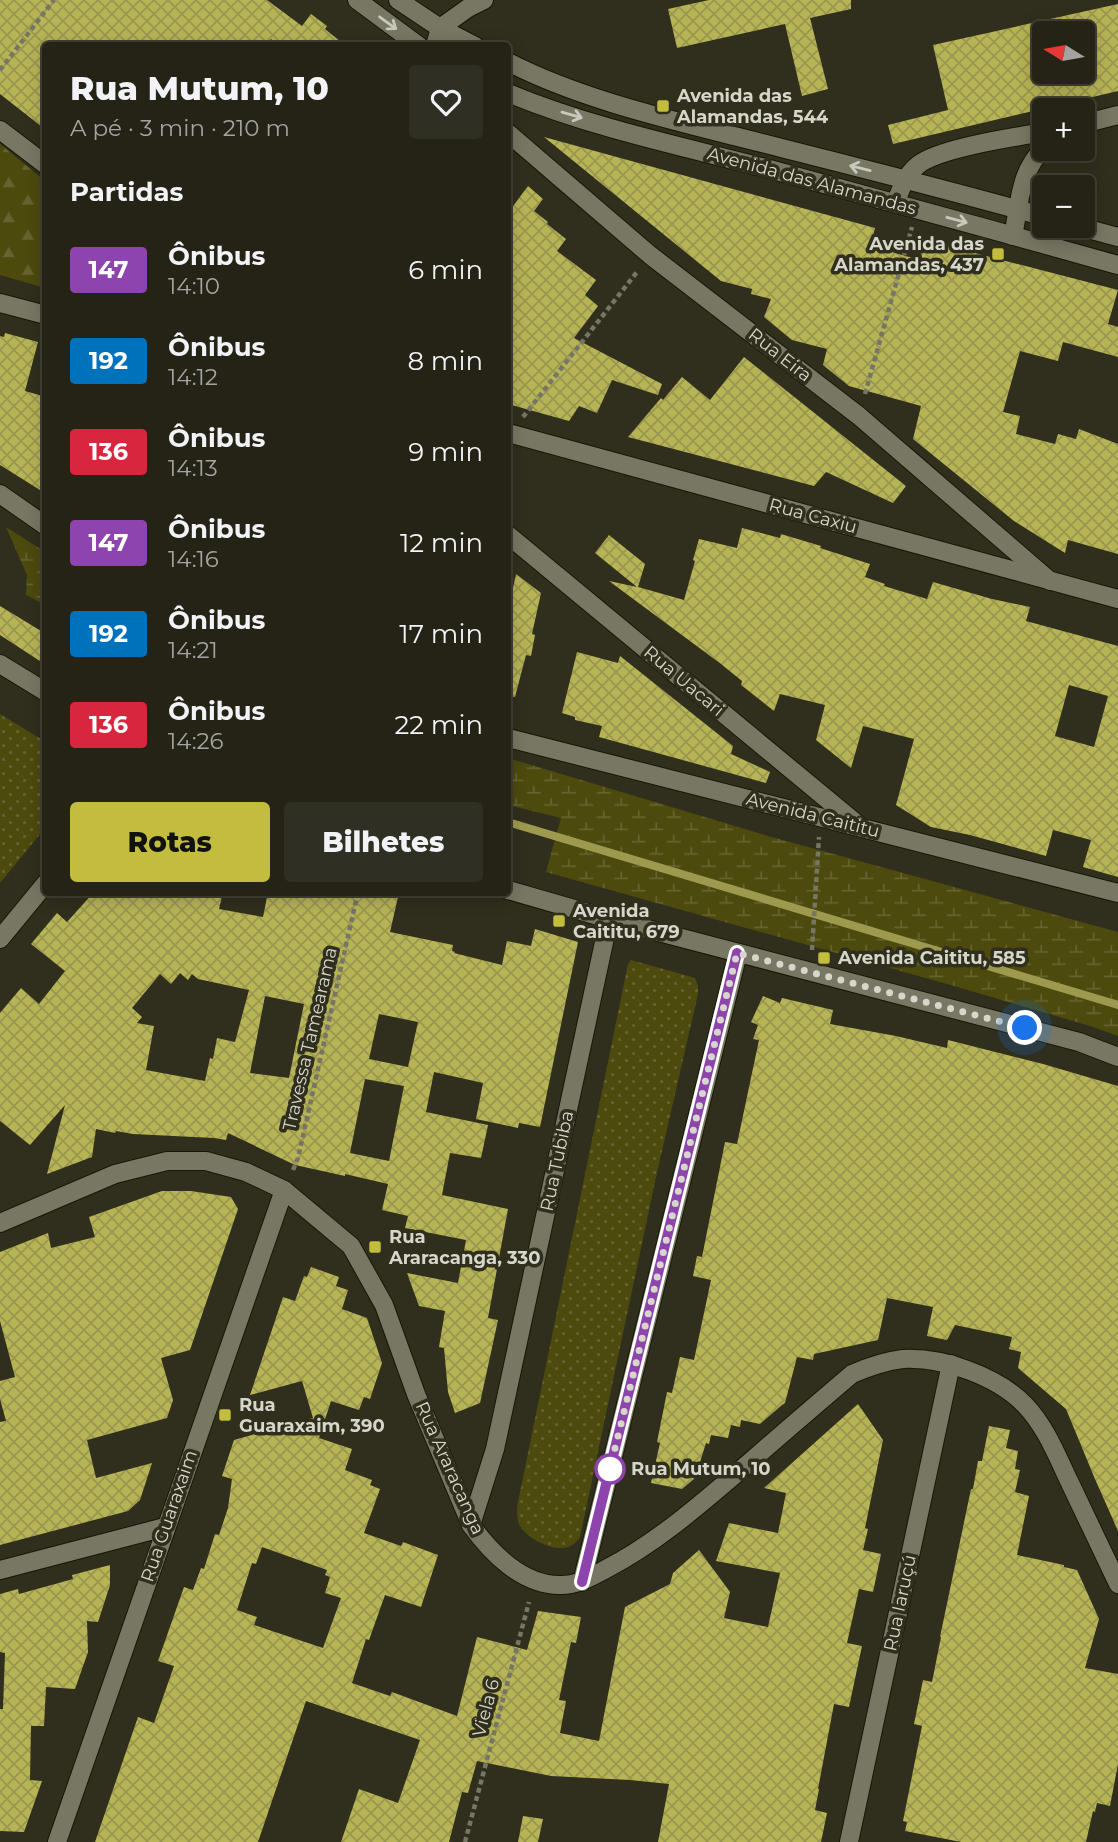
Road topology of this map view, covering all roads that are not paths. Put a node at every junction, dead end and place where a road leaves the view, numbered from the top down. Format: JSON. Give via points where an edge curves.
{"nodes":[{"id":1,"x":357,"y":0,"type":"edge"},
{"id":2,"x":398,"y":0,"type":"edge"},
{"id":3,"x":484,"y":0,"type":"edge"},
{"id":4,"x":440,"y":28,"type":"junction"},
{"id":5,"x":414,"y":42,"type":"edge"},
{"id":6,"x":436,"y":42,"type":"edge"},
{"id":7,"x":467,"y":42,"type":"edge"},
{"id":8,"x":511,"y":64,"type":"edge"},
{"id":9,"x":511,"y":94,"type":"edge"},
{"id":10,"x":1118,"y":116,"type":"edge"},
{"id":11,"x":1095,"y":121,"type":"edge"},
{"id":12,"x":0,"y":130,"type":"edge"},
{"id":13,"x":1032,"y":135,"type":"edge"},
{"id":14,"x":511,"y":136,"type":"edge"},
{"id":15,"x":1032,"y":160,"type":"edge"},
{"id":16,"x":42,"y":162,"type":"edge"},
{"id":17,"x":905,"y":179,"type":"junction"},
{"id":18,"x":895,"y":202,"type":"junction"},
{"id":19,"x":1019,"y":209,"type":"junction"},
{"id":20,"x":1032,"y":213,"type":"edge"},
{"id":21,"x":1095,"y":231,"type":"edge"},
{"id":22,"x":1013,"y":236,"type":"junction"},
{"id":23,"x":1118,"y":237,"type":"edge"},
{"id":24,"x":1118,"y":265,"type":"edge"},
{"id":25,"x":0,"y":303,"type":"edge"},
{"id":26,"x":42,"y":314,"type":"edge"},
{"id":27,"x":511,"y":435,"type":"edge"},
{"id":28,"x":0,"y":494,"type":"edge"},
{"id":29,"x":42,"y":523,"type":"edge"},
{"id":30,"x":511,"y":537,"type":"edge"},
{"id":31,"x":1051,"y":581,"type":"junction"},
{"id":32,"x":1118,"y":599,"type":"edge"},
{"id":33,"x":0,"y":664,"type":"edge"},
{"id":34,"x":42,"y":690,"type":"edge"},
{"id":35,"x":511,"y":739,"type":"edge"},
{"id":36,"x":860,"y":827,"type":"junction"},
{"id":37,"x":42,"y":888,"type":"edge"},
{"id":38,"x":511,"y":891,"type":"edge"},
{"id":39,"x":1118,"y":892,"type":"edge"},
{"id":40,"x":608,"y":919,"type":"junction"},
{"id":41,"x":0,"y":939,"type":"edge"},
{"id":42,"x":737,"y":953,"type":"junction"},
{"id":43,"x":1118,"y":1056,"type":"edge"},
{"id":44,"x":284,"y":1190,"type":"junction"},
{"id":45,"x":0,"y":1223,"type":"edge"},
{"id":46,"x":951,"y":1364,"type":"junction"},
{"id":47,"x":471,"y":1525,"type":"junction"},
{"id":48,"x":165,"y":1527,"type":"junction"},
{"id":49,"x":0,"y":1570,"type":"edge"},
{"id":50,"x":582,"y":1582,"type":"junction"},
{"id":51,"x":1118,"y":1584,"type":"edge"},
{"id":52,"x":57,"y":1842,"type":"edge"},
{"id":53,"x":849,"y":1842,"type":"edge"}],
"edges":[{"from":1,"to":5,"type":"street","one_way":true},
{"from":2,"to":4,"type":"street"},
{"from":3,"to":4,"type":"street"},
{"from":4,"to":6,"type":"street"},
{"from":4,"to":7,"type":"street"},
{"from":17,"to":8,"type":"street","name":"Avenida das Alamandas","one_way":true,"via":[[657,116],[573,90]]},
{"from":9,"to":18,"type":"street","name":"Avenida das Alamandas","one_way":true,"via":[[645,136]]},
{"from":10,"to":11,"type":"street"},
{"from":12,"to":16,"type":"street"},
{"from":13,"to":17,"type":"street","via":[[945,153],[919,164]]},
{"from":14,"to":31,"type":"street","name":"Rua Eira","via":[[650,255],[859,416]]},
{"from":15,"to":19,"type":"street"},
{"from":17,"to":18,"type":"street"},
{"from":17,"to":19,"type":"street","name":"Avenida das Alamandas"},
{"from":18,"to":22,"type":"street","name":"Avenida das Alamandas","one_way":true},
{"from":19,"to":20,"type":"street","name":"Avenida das Alamandas"},
{"from":19,"to":22,"type":"street"},
{"from":21,"to":23,"type":"street"},
{"from":22,"to":24,"type":"street","name":"Avenida das Alamandas"},
{"from":25,"to":26,"type":"street"},
{"from":27,"to":31,"type":"street","name":"Rua Caxiu"},
{"from":28,"to":29,"type":"street"},
{"from":30,"to":36,"type":"street","name":"Rua Uacari"},
{"from":31,"to":32,"type":"street","name":"Rua Caxiu"},
{"from":33,"to":34,"type":"street"},
{"from":35,"to":36,"type":"street","name":"Avenida Caititu"},
{"from":36,"to":39,"type":"street","name":"Avenida Caititu"},
{"from":37,"to":41,"type":"street"},
{"from":38,"to":40,"type":"street"},
{"from":40,"to":42,"type":"street"},
{"from":40,"to":47,"type":"street","name":"Rua Tubiba","via":[[495,1449]]},
{"from":42,"to":43,"type":"street"},
{"from":42,"to":50,"type":"street"},
{"from":44,"to":45,"type":"street","name":"Rua Araracanga","via":[[246,1172],[206,1161],[167,1161],[115,1174]]},
{"from":44,"to":47,"type":"street","name":"Rua Araracanga","via":[[351,1246],[384,1305]]},
{"from":44,"to":48,"type":"street","name":"Rua Guaraxaim"},
{"from":46,"to":50,"type":"street","name":"Rua Araracanga","via":[[902,1359],[852,1374],[682,1520],[629,1557]]},
{"from":46,"to":51,"type":"street","name":"Rua Araracanga","via":[[991,1380],[1024,1404],[1048,1437]]},
{"from":46,"to":53,"type":"street","name":"Rua Iaruçú"},
{"from":47,"to":50,"type":"street","name":"Rua Araracanga","via":[[510,1566],[535,1580],[560,1585]]},
{"from":48,"to":49,"type":"street"},
{"from":48,"to":52,"type":"street","name":"Rua Guaraxaim"}]}
